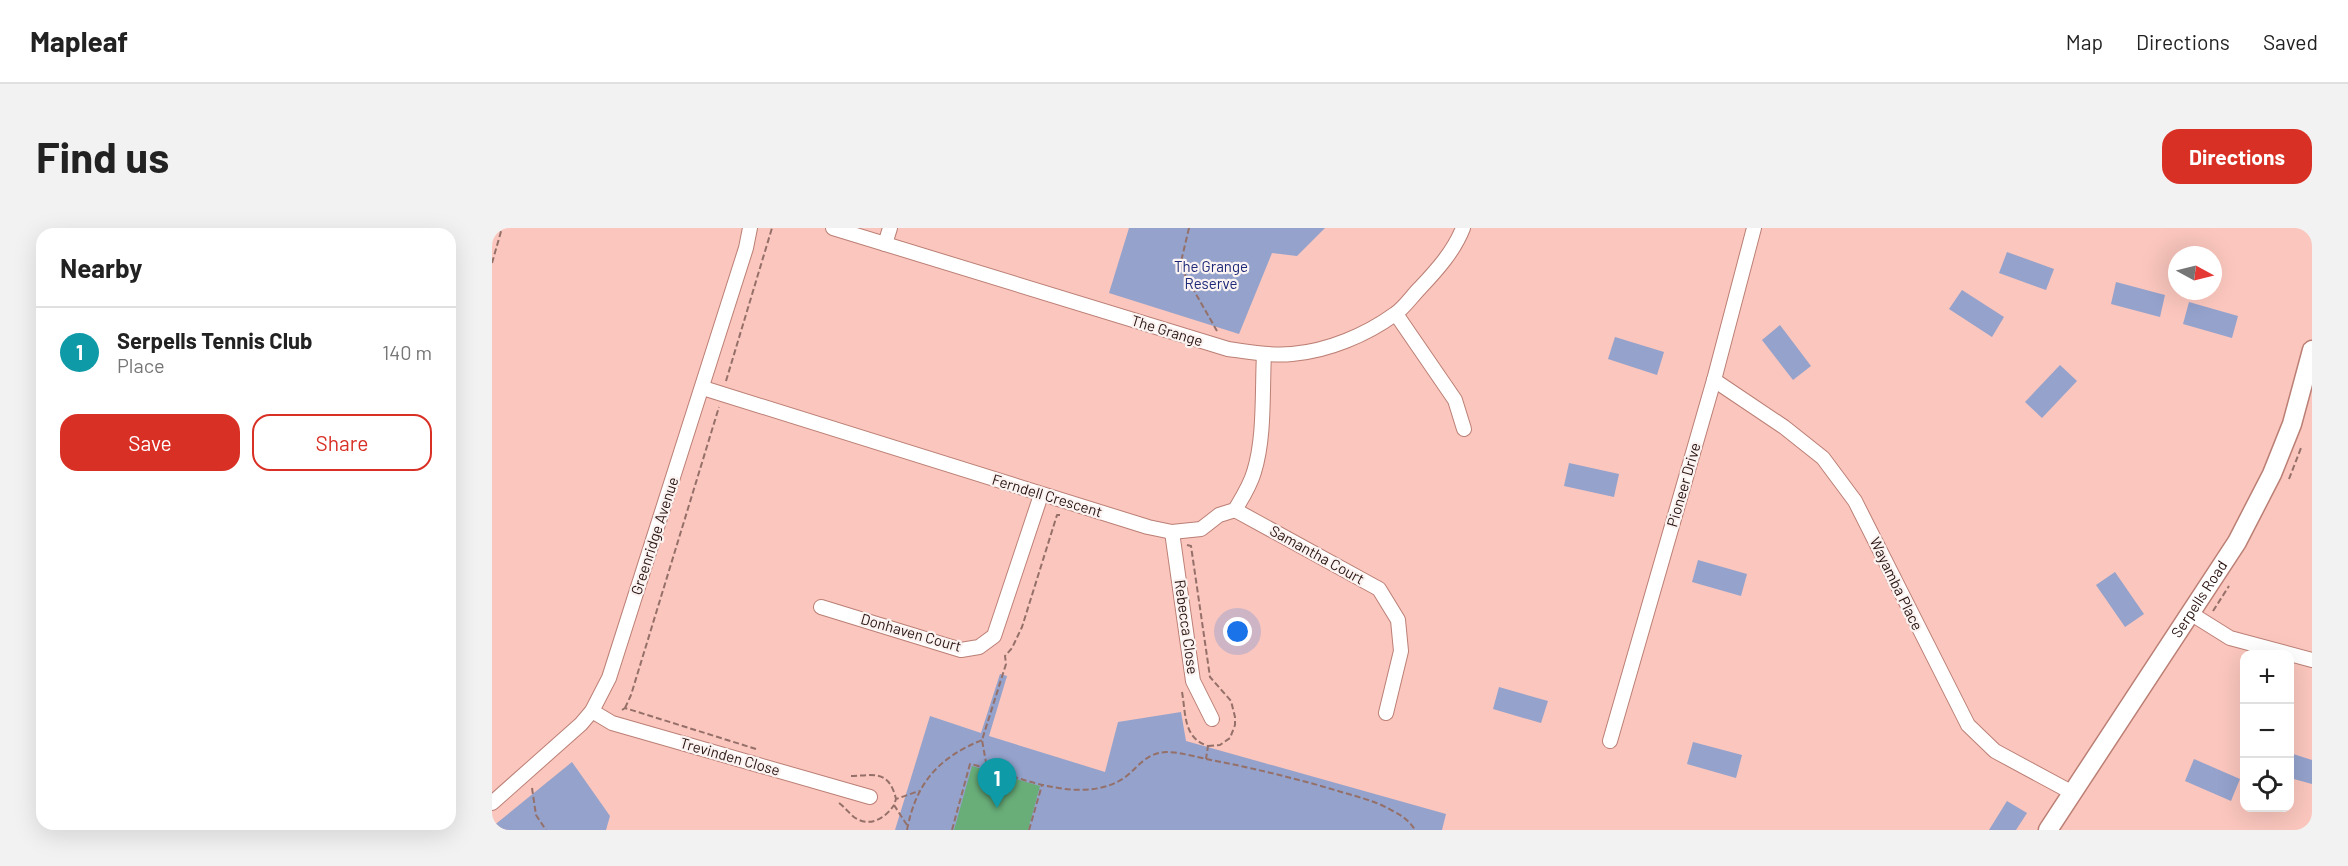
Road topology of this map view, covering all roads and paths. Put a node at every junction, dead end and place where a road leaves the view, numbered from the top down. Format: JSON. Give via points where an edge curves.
{"nodes":[{"id":1,"x":502,"y":228,"type":"edge"},
{"id":2,"x":750,"y":228,"type":"edge"},
{"id":3,"x":772,"y":228,"type":"edge"},
{"id":4,"x":833,"y":228,"type":"edge"},
{"id":5,"x":890,"y":228,"type":"edge"},
{"id":6,"x":1189,"y":228,"type":"edge"},
{"id":7,"x":1463,"y":228,"type":"edge"},
{"id":8,"x":1754,"y":228,"type":"edge"},
{"id":9,"x":885,"y":244,"type":"junction"},
{"id":10,"x":492,"y":263,"type":"edge"},
{"id":11,"x":1396,"y":314,"type":"junction"},
{"id":12,"x":1228,"y":349,"type":"junction"},
{"id":13,"x":2312,"y":350,"type":"edge"},
{"id":14,"x":1264,"y":354,"type":"junction"},
{"id":15,"x":1714,"y":380,"type":"junction"},
{"id":16,"x":703,"y":388,"type":"junction"},
{"id":17,"x":722,"y":394,"type":"junction"},
{"id":18,"x":1464,"y":429,"type":"dead end"},
{"id":19,"x":1041,"y":495,"type":"junction"},
{"id":20,"x":1234,"y":510,"type":"junction"},
{"id":21,"x":1068,"y":518,"type":"dead end"},
{"id":22,"x":1172,"y":531,"type":"junction"},
{"id":23,"x":821,"y":607,"type":"dead end"},
{"id":24,"x":2190,"y":613,"type":"junction"},
{"id":25,"x":2312,"y":660,"type":"edge"},
{"id":26,"x":625,"y":708,"type":"junction"},
{"id":27,"x":592,"y":711,"type":"junction"},
{"id":28,"x":1386,"y":714,"type":"dead end"},
{"id":29,"x":1212,"y":720,"type":"dead end"},
{"id":30,"x":608,"y":721,"type":"junction"},
{"id":31,"x":982,"y":740,"type":"junction"},
{"id":32,"x":1610,"y":741,"type":"dead end"},
{"id":33,"x":758,"y":749,"type":"dead end"},
{"id":34,"x":987,"y":768,"type":"junction"},
{"id":35,"x":529,"y":770,"type":"junction"},
{"id":36,"x":846,"y":777,"type":"dead end"},
{"id":37,"x":1042,"y":785,"type":"junction"},
{"id":38,"x":919,"y":791,"type":"junction"},
{"id":39,"x":2071,"y":792,"type":"junction"},
{"id":40,"x":870,"y":797,"type":"dead end"},
{"id":41,"x":896,"y":800,"type":"junction"},
{"id":42,"x":492,"y":802,"type":"edge"},
{"id":43,"x":907,"y":828,"type":"edge"},
{"id":44,"x":546,"y":830,"type":"edge"},
{"id":45,"x":952,"y":830,"type":"edge"},
{"id":46,"x":1029,"y":830,"type":"edge"},
{"id":47,"x":1415,"y":830,"type":"edge"},
{"id":48,"x":2048,"y":830,"type":"edge"}],
"edges":[{"from":1,"to":10,"type":"path"},
{"from":2,"to":16,"type":"street","name":"Greenridge Avenue"},
{"from":3,"to":17,"type":"path"},
{"from":4,"to":9,"type":"street","name":"The Grange"},
{"from":5,"to":9,"type":"street"},
{"from":6,"to":12,"type":"path","via":[[1180,266]]},
{"from":7,"to":11,"type":"street","name":"The Grange","via":[[1439,268]]},
{"from":8,"to":15,"type":"street","name":"Pioneer Drive"},
{"from":9,"to":12,"type":"street","name":"The Grange"},
{"from":11,"to":14,"type":"street","name":"The Grange","via":[[1355,337],[1323,348]]},
{"from":11,"to":18,"type":"street","via":[[1455,400]]},
{"from":12,"to":14,"type":"street","name":"The Grange"},
{"from":13,"to":24,"type":"street","name":"Serpells Road","via":[[2292,424],[2272,474],[2237,542]]},
{"from":14,"to":20,"type":"street","via":[[1254,472]]},
{"from":15,"to":32,"type":"street","name":"Pioneer Drive"},
{"from":15,"to":39,"type":"street","name":"Wayamba Place","via":[[1823,458],[1855,501],[1968,725],[1995,751]]},
{"from":16,"to":17,"type":"street","name":"Ferndell Crescent"},
{"from":16,"to":27,"type":"street","name":"Greenridge Avenue","via":[[609,678]]},
{"from":17,"to":19,"type":"street","name":"Ferndell Crescent"},
{"from":17,"to":26,"type":"path"},
{"from":19,"to":22,"type":"street","name":"Ferndell Crescent"},
{"from":19,"to":23,"type":"street","name":"Donhaven Court","via":[[994,636],[979,647],[960,650]]},
{"from":20,"to":22,"type":"street","name":"Ferndell Crescent","via":[[1219,515],[1201,529]]},
{"from":20,"to":28,"type":"street","name":"Samantha Court","via":[[1379,589],[1398,620],[1401,651]]},
{"from":21,"to":31,"type":"path","via":[[1057,515],[1022,627],[1005,656],[1006,664]]},
{"from":22,"to":29,"type":"street","name":"Rebecca Close","via":[[1193,681]]},
{"from":24,"to":25,"type":"street","via":[[2230,638]]},
{"from":24,"to":39,"type":"street","name":"Serpells Road"},
{"from":26,"to":30,"type":"path"},
{"from":26,"to":33,"type":"path"},
{"from":27,"to":30,"type":"street","name":"Trevinden Close"},
{"from":27,"to":35,"type":"street","name":"Greenridge Avenue"},
{"from":30,"to":40,"type":"street","name":"Trevinden Close"},
{"from":31,"to":34,"type":"path"},
{"from":31,"to":38,"type":"path","via":[[969,745],[927,777]]},
{"from":34,"to":37,"type":"path"},
{"from":34,"to":45,"type":"path","via":[[970,764]]},
{"from":35,"to":42,"type":"street","name":"Greenridge Avenue"},
{"from":35,"to":44,"type":"path","via":[[536,815]]},
{"from":36,"to":41,"type":"path","via":[[880,776],[894,789]]},
{"from":37,"to":46,"type":"path"},
{"from":37,"to":47,"type":"path","via":[[1086,789],[1108,786],[1125,777],[1138,763],[1165,752],[1245,766],[1371,801],[1403,817]]},
{"from":38,"to":41,"type":"path"},
{"from":38,"to":43,"type":"path"},
{"from":39,"to":48,"type":"street","name":"Serpells Road"},
{"from":41,"to":43,"type":"path","via":[[894,805]]}]}
